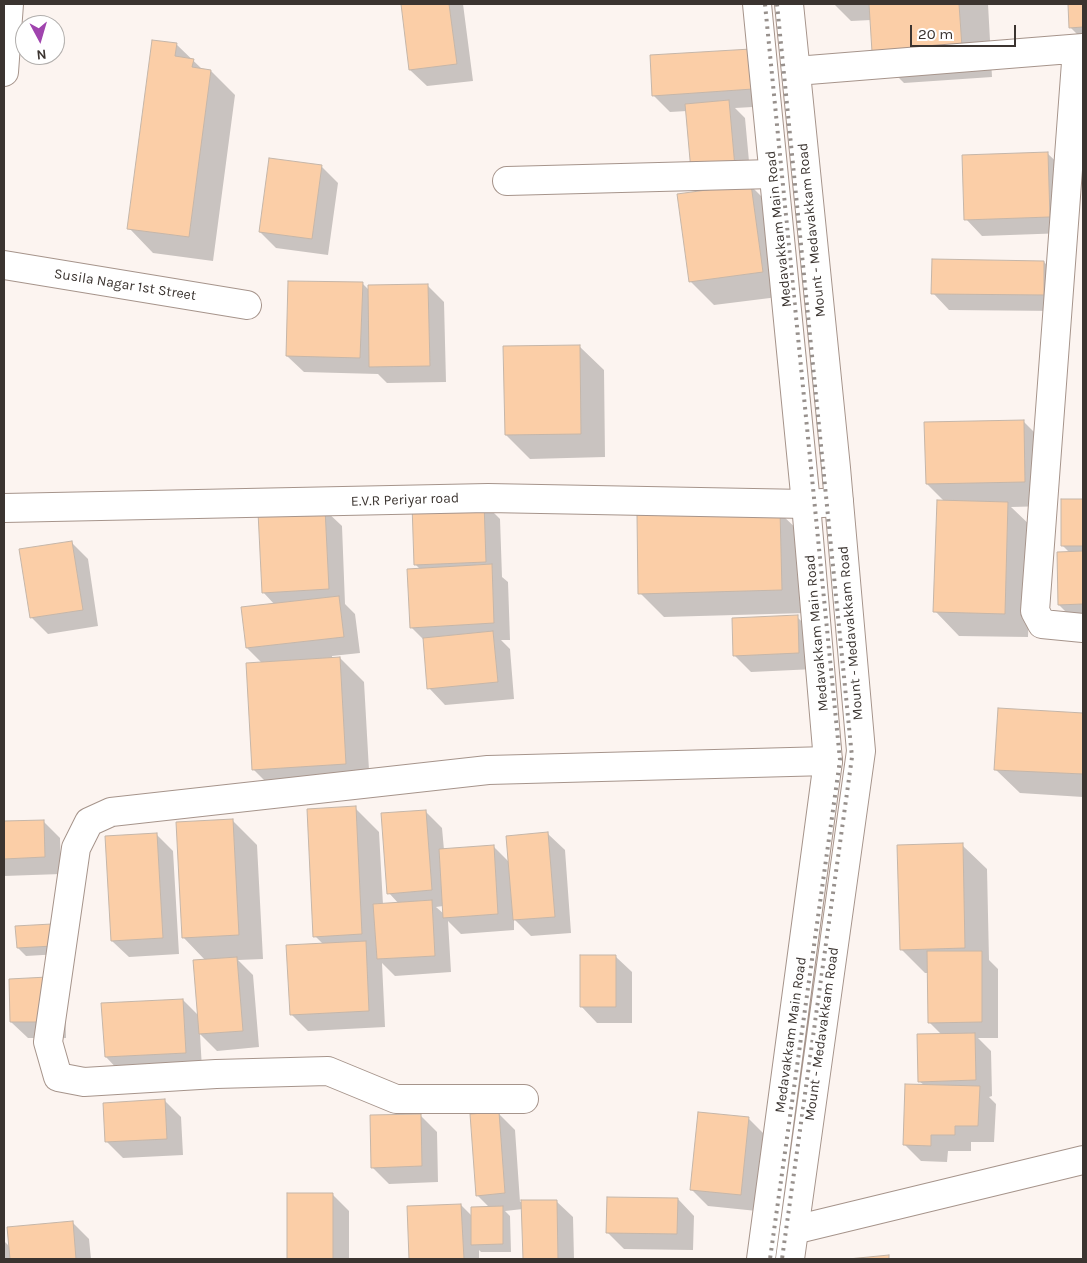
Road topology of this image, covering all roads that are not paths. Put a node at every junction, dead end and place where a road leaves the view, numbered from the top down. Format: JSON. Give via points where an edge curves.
{"nodes":[{"id":1,"x":9,"y":4,"type":"edge"},
{"id":2,"x":756,"y":4,"type":"edge"},
{"id":3,"x":789,"y":4,"type":"edge"},
{"id":4,"x":1080,"y":49,"type":"edge"},
{"id":5,"x":796,"y":71,"type":"junction"},
{"id":6,"x":4,"y":72,"type":"edge"},
{"id":7,"x":774,"y":174,"type":"junction"},
{"id":8,"x":507,"y":180,"type":"dead end"},
{"id":9,"x":4,"y":265,"type":"edge"},
{"id":10,"x":247,"y":305,"type":"dead end"},
{"id":11,"x":839,"y":502,"type":"junction"},
{"id":12,"x":806,"y":504,"type":"junction"},
{"id":13,"x":4,"y":508,"type":"edge"},
{"id":14,"x":1083,"y":628,"type":"edge"},
{"id":15,"x":828,"y":762,"type":"junction"},
{"id":16,"x":524,"y":1099,"type":"dead end"},
{"id":17,"x":1083,"y":1160,"type":"edge"},
{"id":18,"x":794,"y":1230,"type":"junction"},
{"id":19,"x":761,"y":1259,"type":"edge"},
{"id":20,"x":790,"y":1259,"type":"edge"}],
"edges":[{"from":1,"to":6,"type":"street"},
{"from":2,"to":7,"type":"street","name":"Medavakkam Main Road"},
{"from":3,"to":5,"type":"street","name":"Mount - Medavakkam Road"},
{"from":4,"to":5,"type":"street"},
{"from":4,"to":14,"type":"street","via":[[1035,610],[1042,624]]},
{"from":5,"to":11,"type":"street","name":"Mount - Medavakkam Road"},
{"from":7,"to":8,"type":"street"},
{"from":7,"to":12,"type":"street","name":"Medavakkam Main Road"},
{"from":9,"to":10,"type":"street","name":"Susila Nagar 1st Street"},
{"from":11,"to":12,"type":"street","name":"E.V.R Periyar road"},
{"from":11,"to":18,"type":"street","name":"Mount - Medavakkam Road","via":[[862,752]]},
{"from":12,"to":13,"type":"street","name":"E.V.R Periyar road","via":[[488,498]]},
{"from":12,"to":15,"type":"street","name":"Medavakkam Main Road"},
{"from":15,"to":16,"type":"street","via":[[488,770],[111,812],[89,822],[76,848],[48,1042],[58,1077],[84,1082],[328,1071],[396,1099]]},
{"from":15,"to":19,"type":"street","name":"Medavakkam Main Road"},
{"from":17,"to":18,"type":"street"},
{"from":18,"to":20,"type":"street","name":"Mount - Medavakkam Road"}]}
